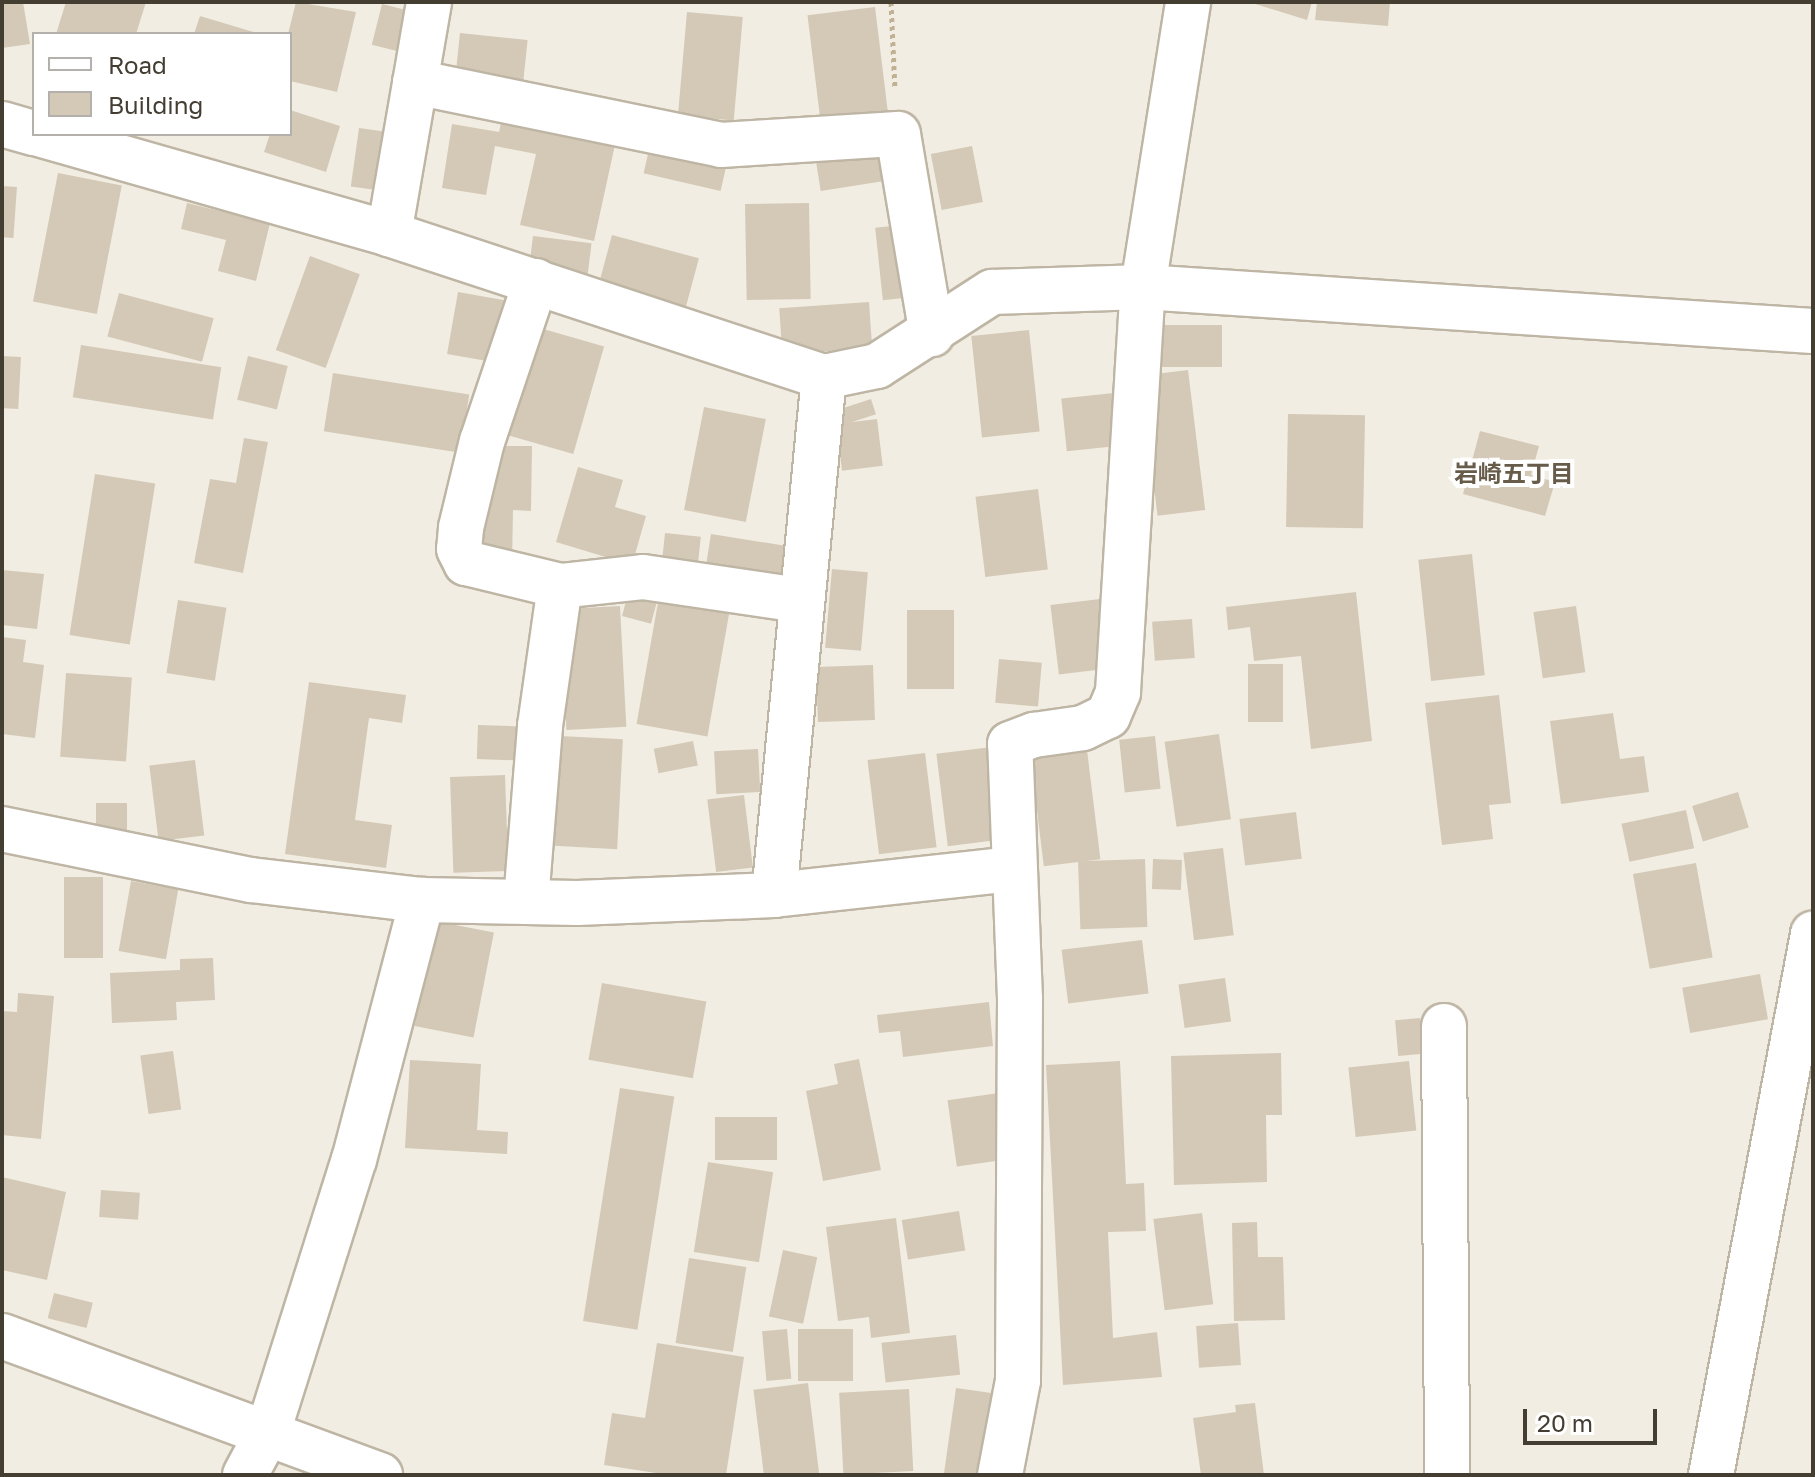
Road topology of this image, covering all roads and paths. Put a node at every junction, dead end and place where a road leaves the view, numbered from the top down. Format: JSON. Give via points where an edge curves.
{"nodes":[{"id":1,"x":429,"y":2,"type":"edge"},
{"id":2,"x":891,"y":2,"type":"edge"},
{"id":3,"x":1188,"y":2,"type":"edge"},
{"id":4,"x":415,"y":82,"type":"junction"},
{"id":5,"x":2,"y":124,"type":"edge"},
{"id":6,"x":32,"y":132,"type":"edge"},
{"id":7,"x":898,"y":134,"type":"junction"},
{"id":8,"x":46,"y":136,"type":"edge"},
{"id":9,"x":389,"y":234,"type":"junction"},
{"id":10,"x":536,"y":281,"type":"junction"},
{"id":11,"x":1143,"y":287,"type":"junction"},
{"id":12,"x":1813,"y":331,"type":"edge"},
{"id":13,"x":932,"y":334,"type":"junction"},
{"id":14,"x":824,"y":377,"type":"junction"},
{"id":15,"x":560,"y":586,"type":"junction"},
{"id":16,"x":799,"y":600,"type":"junction"},
{"id":17,"x":2,"y":829,"type":"edge"},
{"id":18,"x":1014,"y":869,"type":"junction"},
{"id":19,"x":774,"y":895,"type":"junction"},
{"id":20,"x":422,"y":900,"type":"junction"},
{"id":21,"x":526,"y":901,"type":"junction"},
{"id":22,"x":1813,"y":934,"type":"edge"},
{"id":23,"x":1444,"y":1026,"type":"dead end"},
{"id":24,"x":2,"y":1336,"type":"edge"},
{"id":25,"x":268,"y":1432,"type":"junction"},
{"id":26,"x":245,"y":1475,"type":"edge"},
{"id":27,"x":380,"y":1475,"type":"edge"},
{"id":28,"x":1000,"y":1475,"type":"edge"},
{"id":29,"x":1447,"y":1475,"type":"edge"},
{"id":30,"x":1711,"y":1475,"type":"edge"}],
"edges":[{"from":1,"to":4,"type":"street"},
{"from":2,"to":7,"type":"path"},
{"from":3,"to":11,"type":"street"},
{"from":4,"to":7,"type":"street","via":[[721,145]]},
{"from":4,"to":9,"type":"street"},
{"from":5,"to":6,"type":"street"},
{"from":7,"to":13,"type":"street"},
{"from":8,"to":9,"type":"street"},
{"from":9,"to":10,"type":"street"},
{"from":10,"to":14,"type":"street"},
{"from":10,"to":15,"type":"street","via":[[482,441],[459,549],[466,563]]},
{"from":11,"to":12,"type":"street"},
{"from":11,"to":13,"type":"street","via":[[992,292]]},
{"from":11,"to":18,"type":"street","via":[[1118,692],[1108,716],[1083,728],[1010,744]]},
{"from":13,"to":14,"type":"street","via":[[877,366]]},
{"from":14,"to":16,"type":"street"},
{"from":15,"to":16,"type":"street","via":[[643,577]]},
{"from":15,"to":21,"type":"street","via":[[540,726]]},
{"from":16,"to":19,"type":"street"},
{"from":17,"to":20,"type":"street","via":[[251,880]]},
{"from":18,"to":19,"type":"street"},
{"from":18,"to":28,"type":"street","via":[[1020,999],[1018,1381]]},
{"from":19,"to":21,"type":"street"},
{"from":20,"to":21,"type":"street"},
{"from":20,"to":25,"type":"street","via":[[354,1160]]},
{"from":22,"to":30,"type":"street"},
{"from":23,"to":29,"type":"street"},
{"from":24,"to":25,"type":"street"},
{"from":25,"to":26,"type":"street"},
{"from":25,"to":27,"type":"street"}]}
